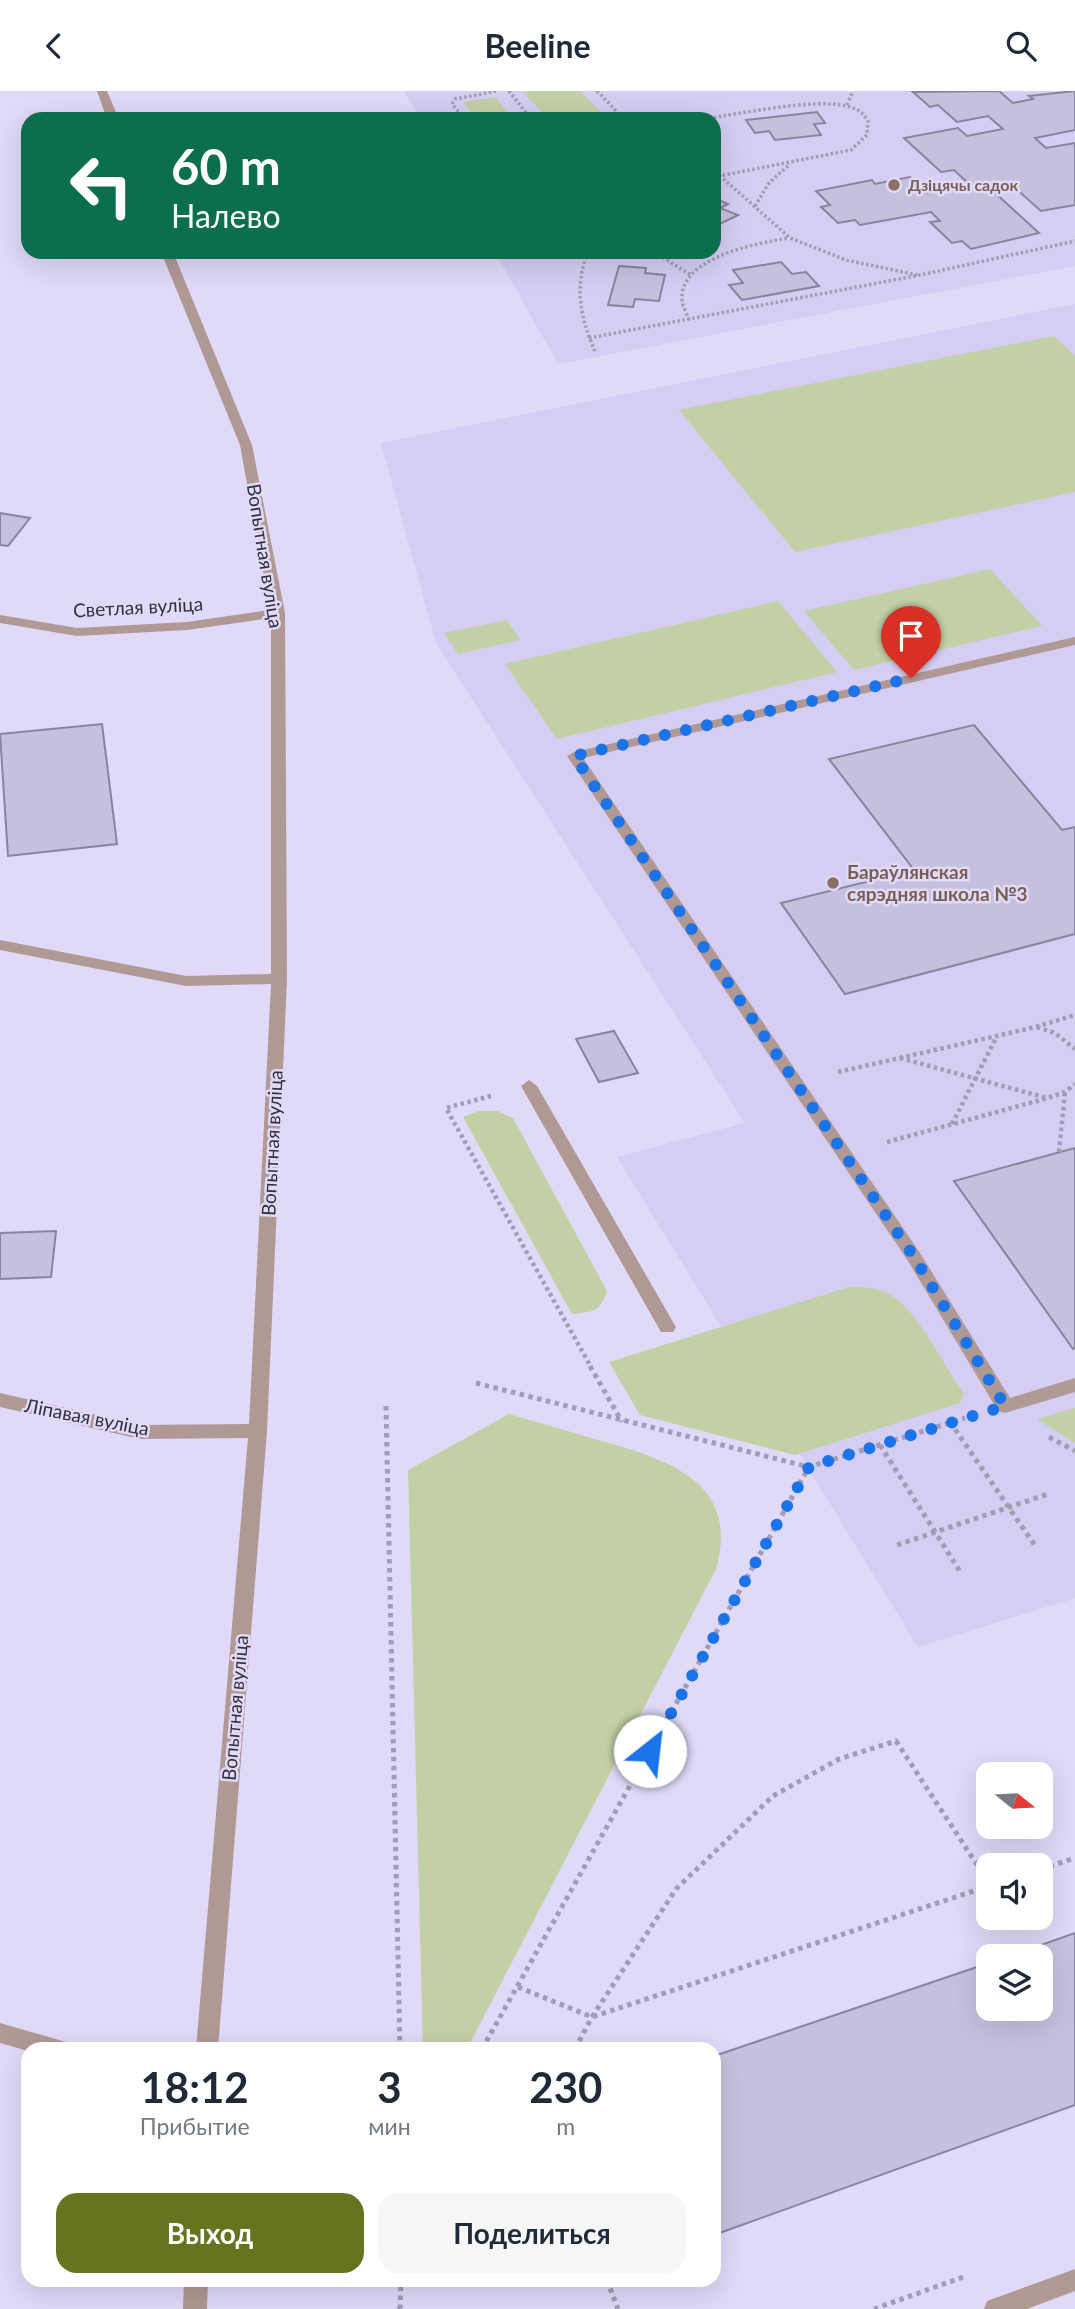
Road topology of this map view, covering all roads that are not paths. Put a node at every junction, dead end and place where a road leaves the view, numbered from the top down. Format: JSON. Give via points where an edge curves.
{"nodes":[{"id":1,"x":102,"y":91,"type":"edge"},
{"id":2,"x":110,"y":112,"type":"edge"},
{"id":3,"x":170,"y":259,"type":"edge"},
{"id":4,"x":278,"y":613,"type":"junction"},
{"id":5,"x":0,"y":619,"type":"edge"},
{"id":6,"x":1075,"y":641,"type":"edge"},
{"id":7,"x":0,"y":945,"type":"edge"},
{"id":8,"x":279,"y":979,"type":"junction"},
{"id":9,"x":529,"y":1086,"type":"road end"},
{"id":10,"x":667,"y":1327,"type":"dead end"},
{"id":11,"x":1075,"y":1385,"type":"edge"},
{"id":12,"x":0,"y":1400,"type":"edge"},
{"id":13,"x":258,"y":1431,"type":"junction"},
{"id":14,"x":0,"y":2033,"type":"edge"},
{"id":15,"x":33,"y":2042,"type":"edge"},
{"id":16,"x":208,"y":2042,"type":"edge"},
{"id":17,"x":1075,"y":2280,"type":"edge"},
{"id":18,"x":196,"y":2287,"type":"edge"},
{"id":19,"x":195,"y":2309,"type":"edge"},
{"id":20,"x":996,"y":2309,"type":"edge"}],
"edges":[{"from":1,"to":2,"type":"street"},
{"from":3,"to":4,"type":"street","name":"Вопытная вуліца","via":[[246,445]]},
{"from":4,"to":5,"type":"street","name":"Светлая вуліца","via":[[187,626],[77,632]]},
{"from":4,"to":8,"type":"street","name":"Вопытная вуліца"},
{"from":6,"to":11,"type":"street","via":[[574,756],[914,1257],[1005,1406]]},
{"from":7,"to":8,"type":"street","via":[[186,981]]},
{"from":8,"to":13,"type":"street","name":"Вопытная вуліца"},
{"from":9,"to":10,"type":"street"},
{"from":12,"to":13,"type":"street","name":"Ліпавая вуліца","via":[[139,1431]]},
{"from":13,"to":16,"type":"street","name":"Вопытная вуліца"},
{"from":14,"to":15,"type":"street"},
{"from":17,"to":20,"type":"street"},
{"from":18,"to":19,"type":"street"}]}
